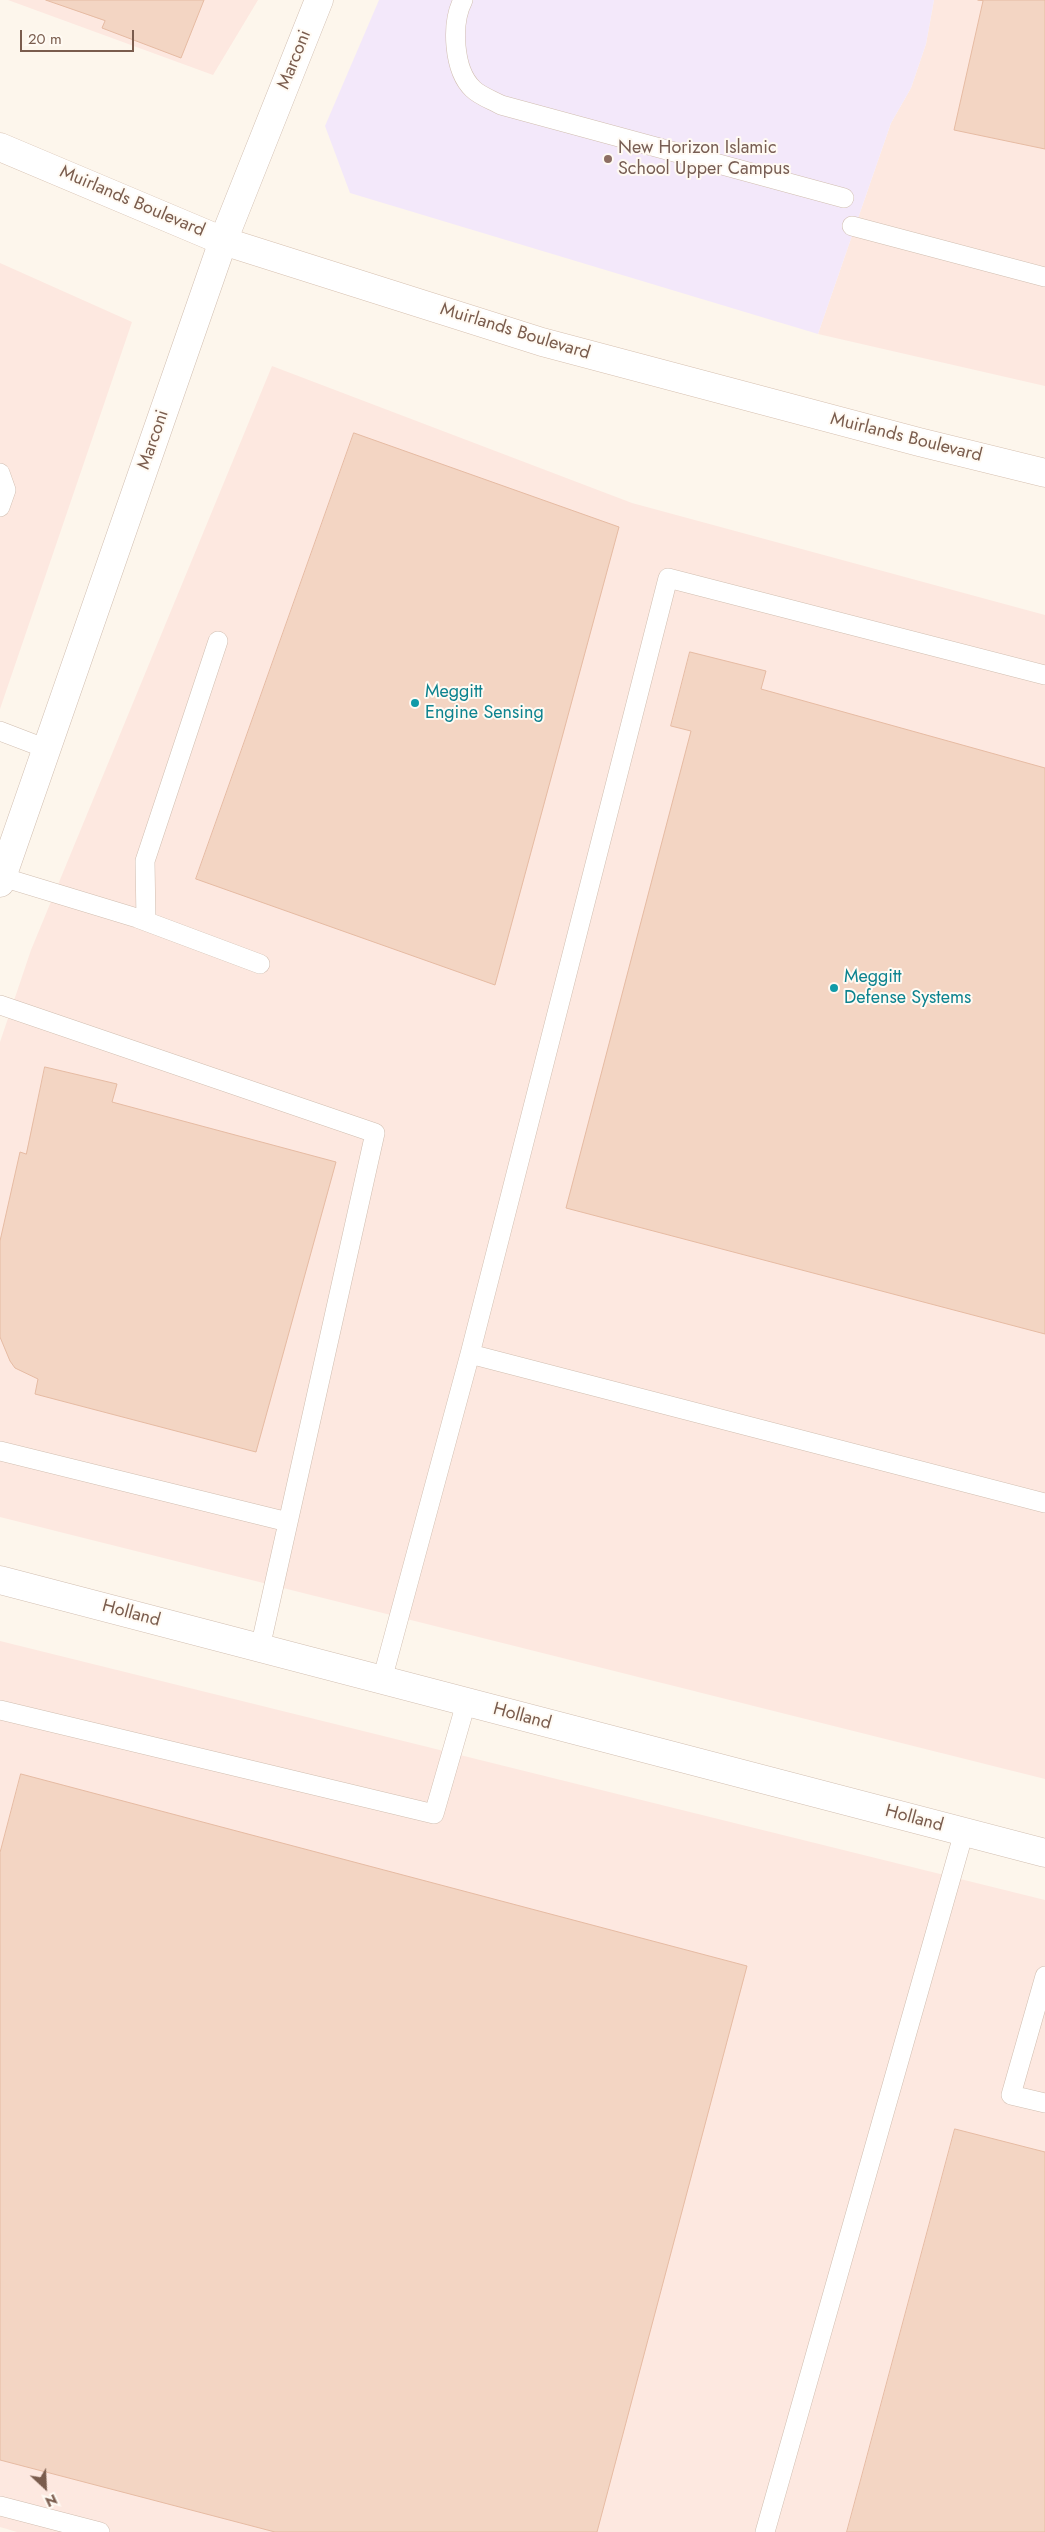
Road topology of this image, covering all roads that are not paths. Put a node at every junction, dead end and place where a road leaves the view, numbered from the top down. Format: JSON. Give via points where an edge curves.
{"nodes":[{"id":1,"x":319,"y":0,"type":"edge"},
{"id":2,"x":463,"y":0,"type":"edge"},
{"id":3,"x":0,"y":147,"type":"edge"},
{"id":4,"x":844,"y":198,"type":"dead end"},
{"id":5,"x":852,"y":226,"type":"dead end"},
{"id":6,"x":223,"y":241,"type":"junction"},
{"id":7,"x":1045,"y":277,"type":"edge"},
{"id":8,"x":0,"y":473,"type":"edge"},
{"id":9,"x":1045,"y":473,"type":"edge"},
{"id":10,"x":0,"y":507,"type":"edge"},
{"id":11,"x":218,"y":641,"type":"dead end"},
{"id":12,"x":1045,"y":675,"type":"edge"},
{"id":13,"x":0,"y":732,"type":"edge"},
{"id":14,"x":47,"y":749,"type":"junction"},
{"id":15,"x":1,"y":880,"type":"edge"},
{"id":16,"x":146,"y":921,"type":"junction"},
{"id":17,"x":260,"y":964,"type":"dead end"},
{"id":18,"x":0,"y":1005,"type":"edge"},
{"id":19,"x":470,"y":1354,"type":"junction"},
{"id":20,"x":0,"y":1451,"type":"edge"},
{"id":21,"x":1045,"y":1502,"type":"edge"},
{"id":22,"x":288,"y":1522,"type":"junction"},
{"id":23,"x":0,"y":1580,"type":"edge"},
{"id":24,"x":260,"y":1648,"type":"junction"},
{"id":25,"x":382,"y":1680,"type":"junction"},
{"id":26,"x":466,"y":1702,"type":"junction"},
{"id":27,"x":0,"y":1710,"type":"edge"},
{"id":28,"x":964,"y":1832,"type":"junction"},
{"id":29,"x":1045,"y":1853,"type":"edge"},
{"id":30,"x":1045,"y":1976,"type":"edge"},
{"id":31,"x":1045,"y":2103,"type":"edge"},
{"id":32,"x":0,"y":2506,"type":"edge"},
{"id":33,"x":100,"y":2532,"type":"edge"},
{"id":34,"x":765,"y":2532,"type":"edge"}],
"edges":[{"from":1,"to":6,"type":"street","name":"Marconi"},
{"from":2,"to":4,"type":"lane","via":[[458,10],[456,59],[473,89],[501,105]]},
{"from":3,"to":6,"type":"street","name":"Muirlands Boulevard"},
{"from":5,"to":7,"type":"lane"},
{"from":6,"to":9,"type":"street","name":"Muirlands Boulevard","via":[[542,342]]},
{"from":6,"to":14,"type":"street","name":"Marconi"},
{"from":8,"to":10,"type":"lane","via":[[6,490]]},
{"from":11,"to":16,"type":"lane","via":[[145,861]]},
{"from":12,"to":19,"type":"lane","via":[[668,578]]},
{"from":13,"to":14,"type":"lane"},
{"from":14,"to":15,"type":"street","name":"Marconi"},
{"from":15,"to":16,"type":"lane"},
{"from":16,"to":17,"type":"lane"},
{"from":18,"to":22,"type":"lane","via":[[375,1133]]},
{"from":19,"to":21,"type":"lane"},
{"from":19,"to":25,"type":"lane"},
{"from":20,"to":22,"type":"lane"},
{"from":22,"to":24,"type":"lane"},
{"from":23,"to":24,"type":"street","name":"Holland"},
{"from":24,"to":25,"type":"street","name":"Holland"},
{"from":25,"to":26,"type":"street","name":"Holland"},
{"from":26,"to":27,"type":"lane","via":[[434,1814]]},
{"from":26,"to":28,"type":"street","name":"Holland"},
{"from":28,"to":29,"type":"street","name":"Holland"},
{"from":28,"to":34,"type":"lane"},
{"from":30,"to":31,"type":"lane","via":[[1011,2095]]},
{"from":32,"to":33,"type":"lane"}]}
